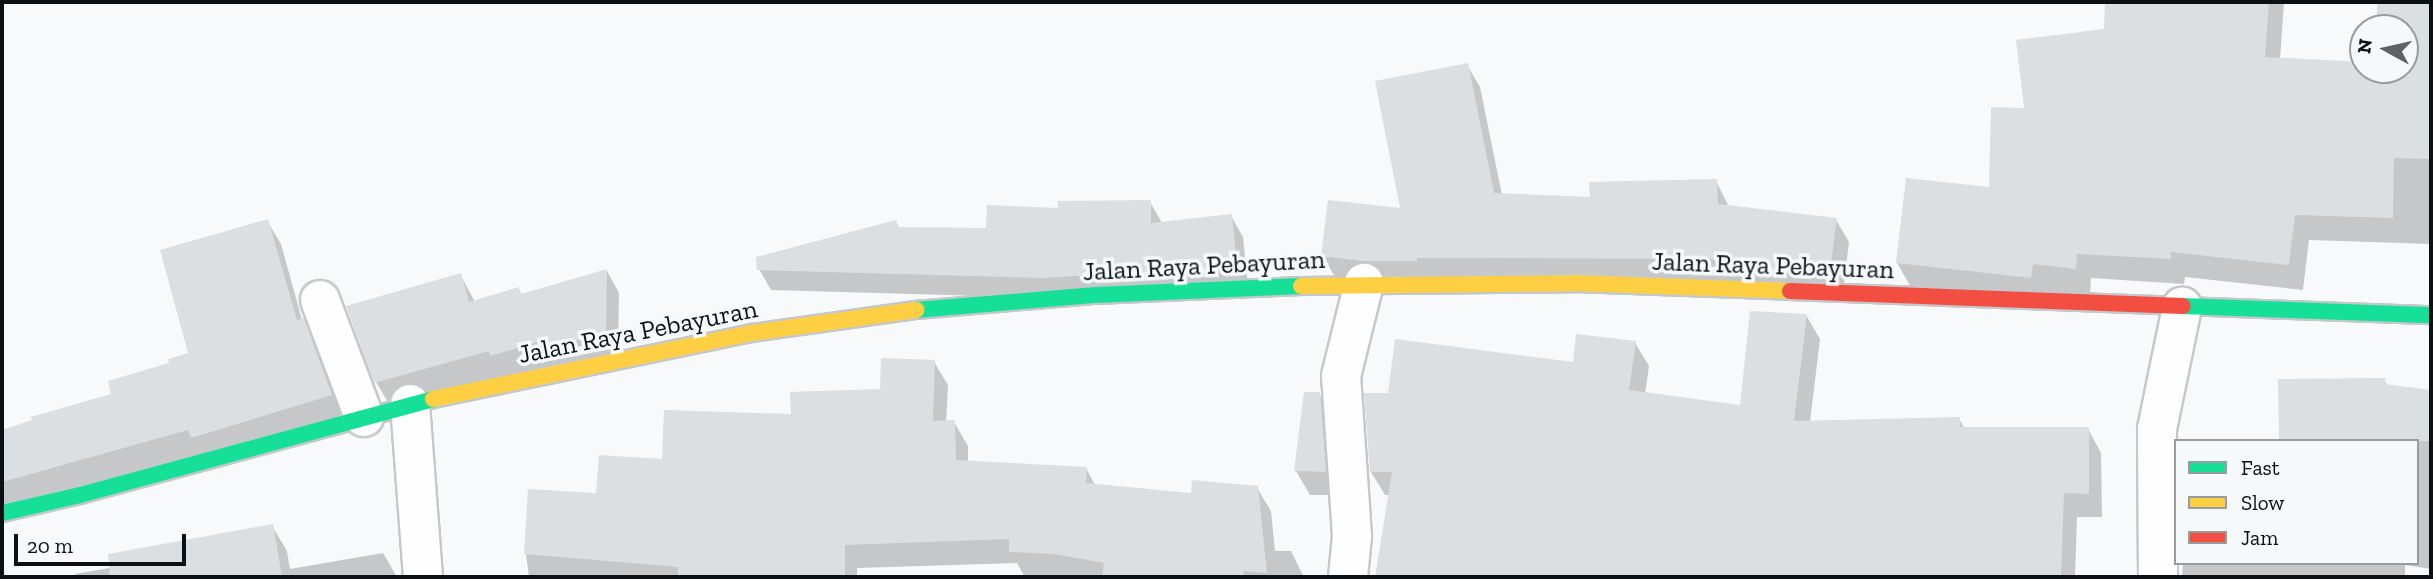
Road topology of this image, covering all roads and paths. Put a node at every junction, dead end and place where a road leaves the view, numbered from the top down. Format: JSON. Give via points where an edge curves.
{"nodes":[{"id":1,"x":1364,"y":283,"type":"junction"},
{"id":2,"x":320,"y":300,"type":"dead end"},
{"id":3,"x":2182,"y":307,"type":"junction"},
{"id":4,"x":2431,"y":315,"type":"edge"},
{"id":5,"x":410,"y":404,"type":"junction"},
{"id":6,"x":364,"y":417,"type":"junction"},
{"id":7,"x":2,"y":513,"type":"edge"},
{"id":8,"x":423,"y":577,"type":"edge"},
{"id":9,"x":1348,"y":577,"type":"edge"},
{"id":10,"x":2158,"y":577,"type":"edge"}],
"edges":[{"from":1,"to":3,"type":"main road","name":"Jalan Raya Pebayuran","via":[[1575,283]]},
{"from":1,"to":5,"type":"main road","name":"Jalan Raya Pebayuran","via":[[1096,295],[925,309],[752,332]]},
{"from":1,"to":9,"type":"street","via":[[1341,376],[1352,536]]},
{"from":2,"to":6,"type":"street"},
{"from":3,"to":4,"type":"main road","name":"Jalan Raya Pebayuran"},
{"from":3,"to":10,"type":"street","via":[[2157,429]]},
{"from":5,"to":6,"type":"main road","name":"Jalan Raya Pebayuran"},
{"from":5,"to":8,"type":"street"},
{"from":6,"to":7,"type":"main road","name":"Jalan Raya Pebayuran"}]}
